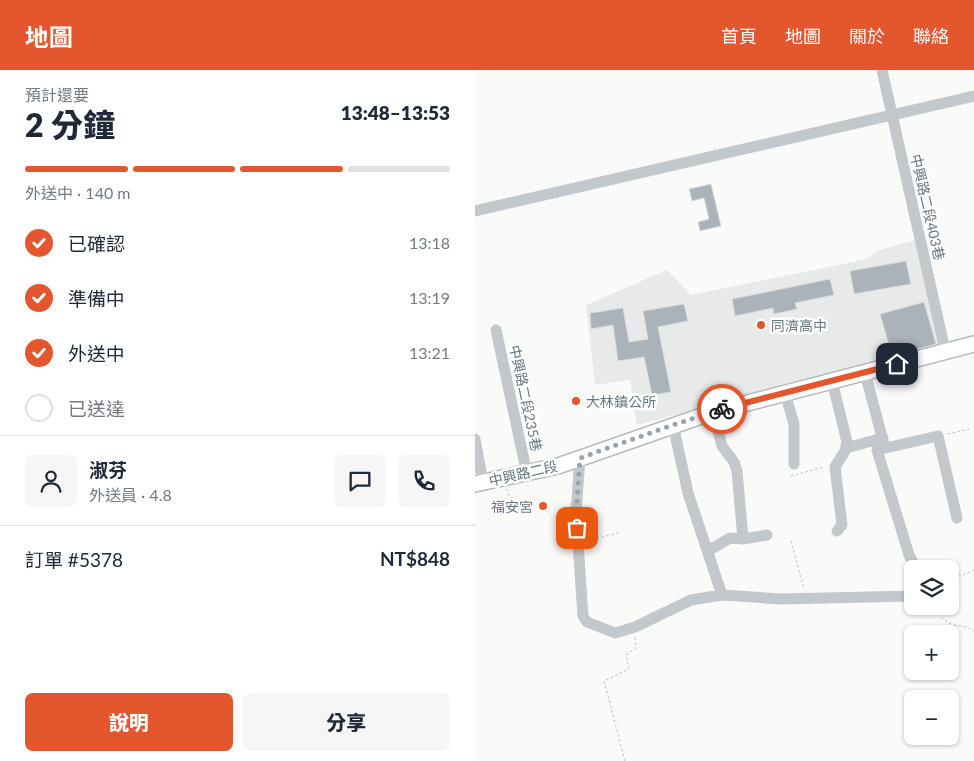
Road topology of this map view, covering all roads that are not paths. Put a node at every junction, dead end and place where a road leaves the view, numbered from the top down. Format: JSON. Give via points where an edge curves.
{"nodes":[{"id":1,"x":882,"y":70,"type":"edge"},
{"id":2,"x":974,"y":96,"type":"edge"},
{"id":3,"x":892,"y":115,"type":"junction"},
{"id":4,"x":475,"y":211,"type":"edge"},
{"id":5,"x":496,"y":330,"type":"dead end"},
{"id":6,"x":974,"y":344,"type":"edge"},
{"id":7,"x":945,"y":350,"type":"junction"},
{"id":8,"x":865,"y":373,"type":"junction"},
{"id":9,"x":832,"y":381,"type":"junction"},
{"id":10,"x":785,"y":393,"type":"junction"},
{"id":11,"x":713,"y":412,"type":"junction"},
{"id":12,"x":673,"y":425,"type":"junction"},
{"id":13,"x":475,"y":439,"type":"edge"},
{"id":14,"x":884,"y":443,"type":"junction"},
{"id":15,"x":846,"y":448,"type":"junction"},
{"id":16,"x":580,"y":458,"type":"junction"},
{"id":17,"x":794,"y":464,"type":"dead end"},
{"id":18,"x":527,"y":474,"type":"junction"},
{"id":19,"x":479,"y":484,"type":"edge"},
{"id":20,"x":957,"y":518,"type":"dead end"},
{"id":21,"x":837,"y":531,"type":"dead end"},
{"id":22,"x":767,"y":535,"type":"dead end"},
{"id":23,"x":743,"y":539,"type":"junction"},
{"id":24,"x":708,"y":551,"type":"junction"},
{"id":25,"x":912,"y":560,"type":"edge"},
{"id":26,"x":722,"y":595,"type":"junction"},
{"id":27,"x":904,"y":596,"type":"edge"}],
"edges":[{"from":1,"to":3,"type":"lane","name":"中興路二段403巷"},
{"from":2,"to":3,"type":"lane"},
{"from":3,"to":4,"type":"lane"},
{"from":3,"to":7,"type":"lane","name":"中興路二段403巷"},
{"from":5,"to":18,"type":"lane","name":"中興路二段235巷"},
{"from":6,"to":7,"type":"main road","name":"中興路二段"},
{"from":7,"to":8,"type":"main road","name":"中興路二段"},
{"from":8,"to":9,"type":"main road","name":"中興路二段"},
{"from":8,"to":14,"type":"lane"},
{"from":9,"to":10,"type":"main road","name":"中興路二段"},
{"from":9,"to":15,"type":"lane"},
{"from":10,"to":11,"type":"main road","name":"中興路二段"},
{"from":10,"to":17,"type":"lane","via":[[794,424]]},
{"from":11,"to":12,"type":"main road","name":"中興路二段"},
{"from":11,"to":23,"type":"lane","via":[[722,446],[737,471]]},
{"from":12,"to":16,"type":"main road","name":"中興路二段"},
{"from":12,"to":24,"type":"lane","via":[[688,493]]},
{"from":13,"to":19,"type":"lane"},
{"from":14,"to":15,"type":"lane"},
{"from":14,"to":20,"type":"lane","via":[[938,436]]},
{"from":14,"to":25,"type":"lane","via":[[877,450]]},
{"from":15,"to":21,"type":"lane","via":[[835,467],[842,525]]},
{"from":16,"to":18,"type":"main road","name":"中興路二段"},
{"from":16,"to":26,"type":"lane","via":[[576,514],[585,620],[615,633],[691,600]]},
{"from":18,"to":19,"type":"main road","name":"中興路二段"},
{"from":22,"to":23,"type":"lane"},
{"from":23,"to":24,"type":"lane","via":[[730,538]]},
{"from":24,"to":26,"type":"lane"},
{"from":26,"to":27,"type":"lane","via":[[781,599]]}]}
